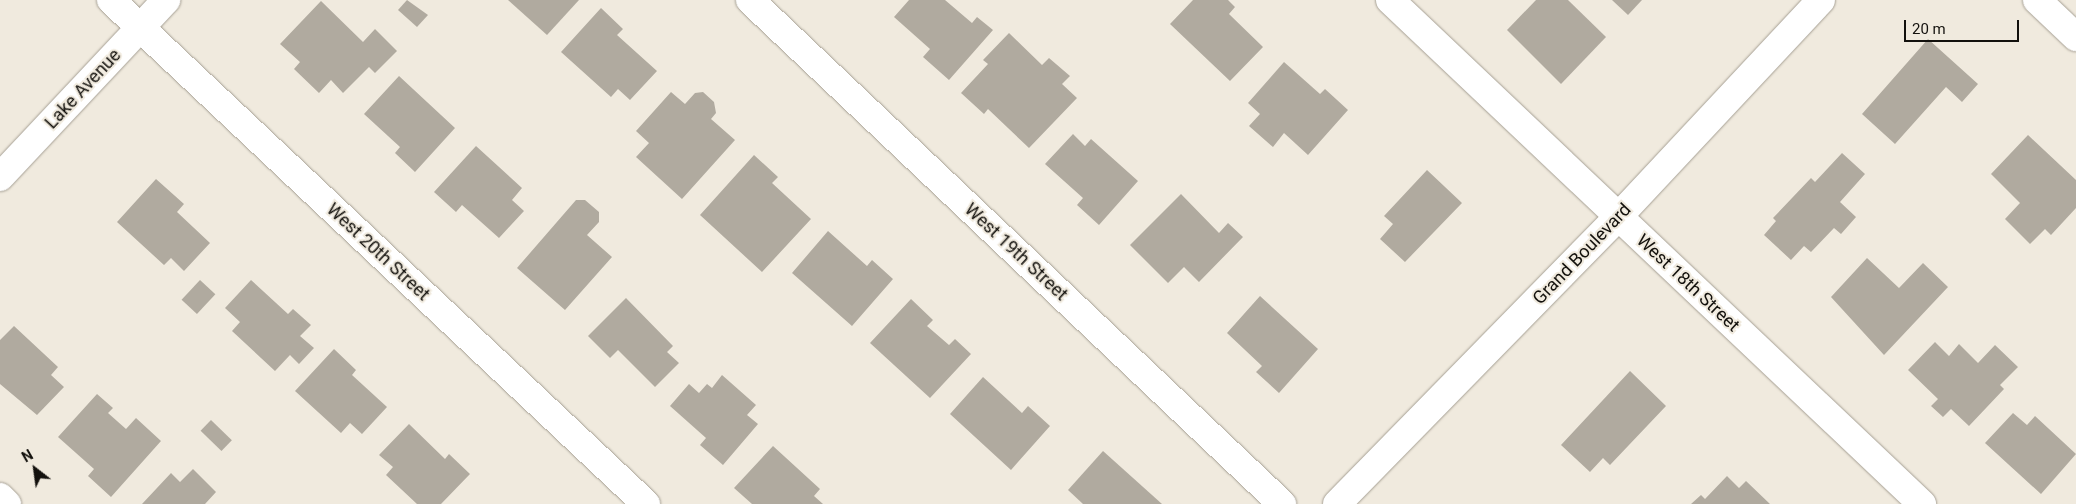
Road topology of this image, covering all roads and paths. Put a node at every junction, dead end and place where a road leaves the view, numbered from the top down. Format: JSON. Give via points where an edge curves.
{"nodes":[{"id":1,"x":112,"y":0,"type":"edge"},
{"id":2,"x":166,"y":0,"type":"edge"},
{"id":3,"x":750,"y":0,"type":"edge"},
{"id":4,"x":1390,"y":0,"type":"edge"},
{"id":5,"x":1821,"y":0,"type":"edge"},
{"id":6,"x":2037,"y":0,"type":"edge"},
{"id":7,"x":140,"y":27,"type":"junction"},
{"id":8,"x":2076,"y":37,"type":"edge"},
{"id":9,"x":0,"y":177,"type":"edge"},
{"id":10,"x":1618,"y":218,"type":"junction"},
{"id":11,"x":0,"y":497,"type":"edge"},
{"id":12,"x":7,"y":504,"type":"edge"},
{"id":13,"x":646,"y":504,"type":"edge"},
{"id":14,"x":1282,"y":504,"type":"edge"},
{"id":15,"x":1337,"y":504,"type":"edge"},
{"id":16,"x":1922,"y":504,"type":"edge"}],
"edges":[{"from":1,"to":7,"type":"street","name":"West 20th Street"},
{"from":2,"to":7,"type":"street","name":"Lake Avenue"},
{"from":3,"to":14,"type":"street","name":"West 19th Street"},
{"from":4,"to":10,"type":"street","name":"West 18th Street"},
{"from":5,"to":10,"type":"street","name":"Grand Boulevard"},
{"from":6,"to":8,"type":"street"},
{"from":7,"to":9,"type":"street","name":"Lake Avenue"},
{"from":7,"to":13,"type":"street","name":"West 20th Street"},
{"from":10,"to":15,"type":"street","name":"Grand Boulevard"},
{"from":10,"to":16,"type":"street","name":"West 18th Street"},
{"from":11,"to":12,"type":"street"}]}
